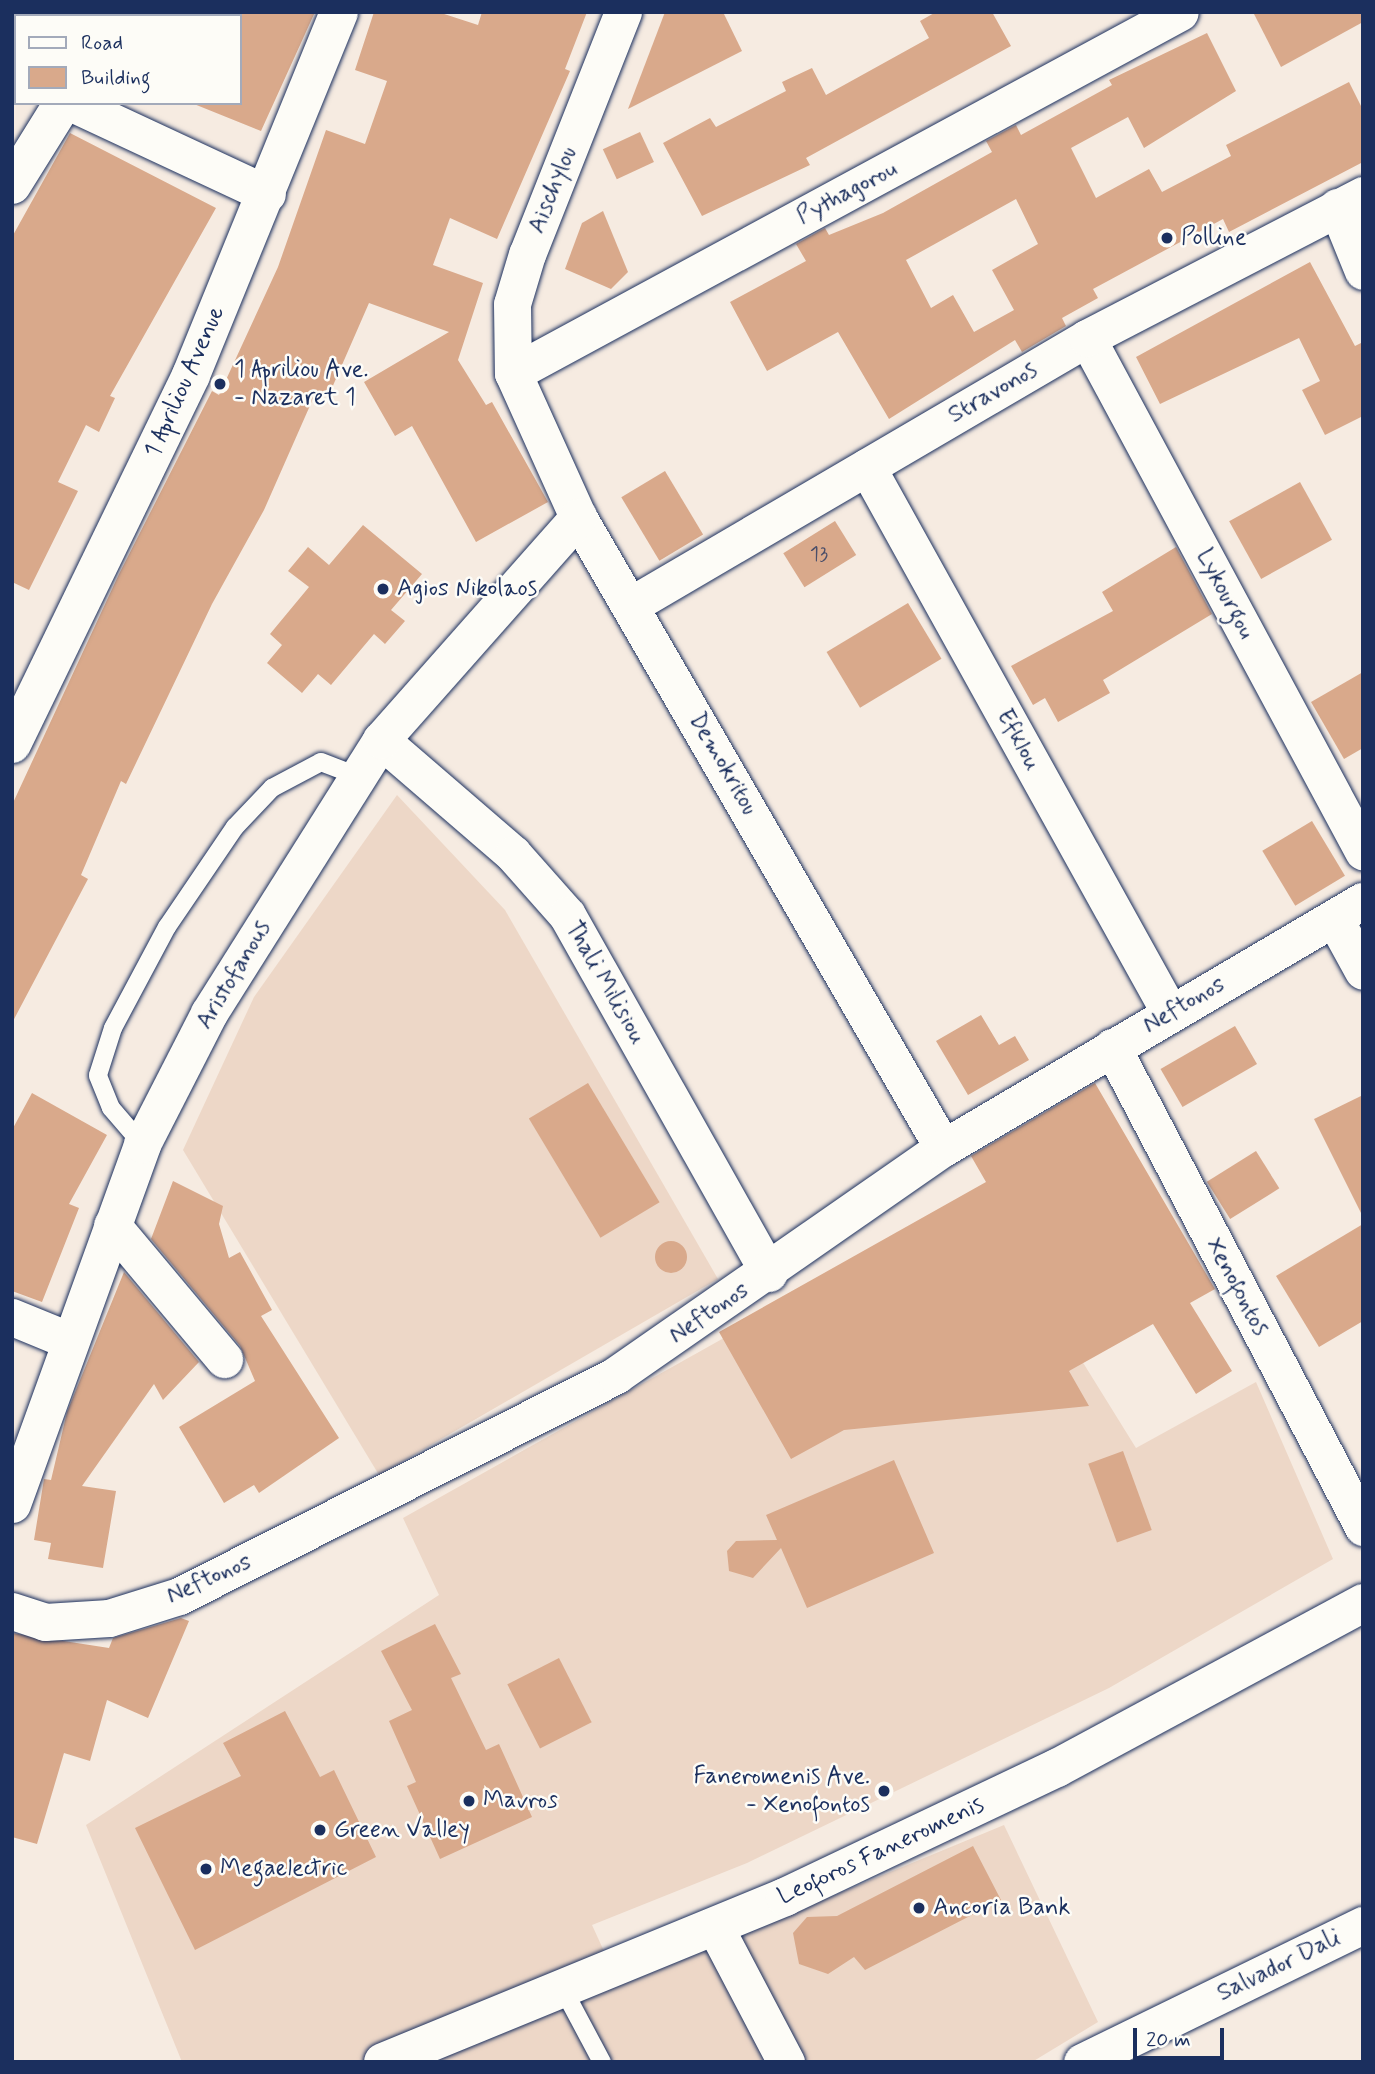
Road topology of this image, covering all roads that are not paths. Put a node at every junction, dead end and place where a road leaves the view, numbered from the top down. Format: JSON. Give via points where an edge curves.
{"nodes":[{"id":1,"x":339,"y":12,"type":"edge"},
{"id":2,"x":623,"y":12,"type":"edge"},
{"id":3,"x":1181,"y":12,"type":"edge"},
{"id":4,"x":63,"y":105,"type":"edge"},
{"id":5,"x":76,"y":105,"type":"edge"},
{"id":6,"x":12,"y":185,"type":"edge"},
{"id":7,"x":267,"y":194,"type":"junction"},
{"id":8,"x":1350,"y":201,"type":"edge"},
{"id":9,"x":1363,"y":271,"type":"edge"},
{"id":10,"x":1087,"y":338,"type":"junction"},
{"id":11,"x":513,"y":373,"type":"junction"},
{"id":12,"x":867,"y":467,"type":"junction"},
{"id":13,"x":578,"y":517,"type":"junction"},
{"id":14,"x":631,"y":605,"type":"junction"},
{"id":15,"x":381,"y":740,"type":"junction"},
{"id":16,"x":12,"y":744,"type":"edge"},
{"id":17,"x":358,"y":776,"type":"junction"},
{"id":18,"x":1363,"y":850,"type":"edge"},
{"id":19,"x":1348,"y":910,"type":"edge"},
{"id":20,"x":1363,"y":971,"type":"edge"},
{"id":21,"x":1170,"y":1013,"type":"junction"},
{"id":22,"x":1112,"y":1047,"type":"junction"},
{"id":23,"x":142,"y":1144,"type":"junction"},
{"id":24,"x":943,"y":1148,"type":"junction"},
{"id":25,"x":112,"y":1225,"type":"junction"},
{"id":26,"x":769,"y":1273,"type":"junction"},
{"id":27,"x":12,"y":1317,"type":"edge"},
{"id":28,"x":68,"y":1340,"type":"junction"},
{"id":29,"x":224,"y":1359,"type":"dead end"},
{"id":30,"x":12,"y":1504,"type":"edge"},
{"id":31,"x":1363,"y":1527,"type":"edge"},
{"id":32,"x":1363,"y":1603,"type":"edge"},
{"id":33,"x":12,"y":1611,"type":"edge"},
{"id":34,"x":1363,"y":1925,"type":"edge"},
{"id":35,"x":715,"y":1927,"type":"junction"},
{"id":36,"x":563,"y":1989,"type":"junction"},
{"id":37,"x":1089,"y":2060,"type":"edge"},
{"id":38,"x":383,"y":2062,"type":"edge"},
{"id":39,"x":602,"y":2062,"type":"edge"},
{"id":40,"x":786,"y":2062,"type":"edge"}],
"edges":[{"from":1,"to":7,"type":"main road","name":"1 Apriliou Avenue"},
{"from":2,"to":11,"type":"street","name":"Aischylou","via":[[527,254],[512,304]]},
{"from":3,"to":11,"type":"street","name":"Pythagorou"},
{"from":4,"to":6,"type":"main road"},
{"from":5,"to":7,"type":"street"},
{"from":7,"to":16,"type":"main road","name":"1 Apriliou Avenue","via":[[191,375]]},
{"from":8,"to":9,"type":"street"},
{"from":8,"to":10,"type":"street","name":"Stravonos"},
{"from":10,"to":12,"type":"street","name":"Stravonos"},
{"from":10,"to":18,"type":"street","name":"Lykourgou"},
{"from":11,"to":13,"type":"street","name":"Demokritou"},
{"from":12,"to":14,"type":"street","name":"Stravonos"},
{"from":12,"to":21,"type":"street","name":"Efklou"},
{"from":13,"to":14,"type":"street","name":"Demokritou"},
{"from":13,"to":15,"type":"street","name":"Aristofanous"},
{"from":14,"to":24,"type":"street","name":"Demokritou"},
{"from":15,"to":17,"type":"street","name":"Aristofanous"},
{"from":15,"to":26,"type":"street","name":"Thali Milisiou","via":[[513,854],[567,915]]},
{"from":17,"to":23,"type":"street","name":"Aristofanous","via":[[212,1007]]},
{"from":17,"to":23,"type":"lane","via":[[321,762],[272,788],[235,827],[167,927],[113,1028],[98,1075],[111,1108]]},
{"from":19,"to":20,"type":"street"},
{"from":19,"to":21,"type":"street","name":"Neftonos"},
{"from":21,"to":22,"type":"street","name":"Neftonos"},
{"from":22,"to":24,"type":"street","name":"Neftonos"},
{"from":22,"to":31,"type":"street","name":"Xenofontos"},
{"from":23,"to":25,"type":"street","name":"Aristofanous"},
{"from":24,"to":26,"type":"street","name":"Neftonos"},
{"from":25,"to":28,"type":"street","name":"Aristofanous"},
{"from":25,"to":29,"type":"street"},
{"from":26,"to":33,"type":"street","name":"Neftonos","via":[[616,1375],[179,1596],[109,1618],[45,1622]]},
{"from":27,"to":28,"type":"street"},
{"from":28,"to":30,"type":"street","name":"Aristofanous"},
{"from":32,"to":35,"type":"main road","name":"Leoforos Faneromenis","via":[[1057,1768]]},
{"from":34,"to":37,"type":"street","name":"Salvador Dali"},
{"from":35,"to":36,"type":"main road","name":"Leoforos Faneromenis"},
{"from":35,"to":40,"type":"street"},
{"from":36,"to":38,"type":"main road","name":"Leoforos Faneromenis"},
{"from":36,"to":39,"type":"lane"}]}
